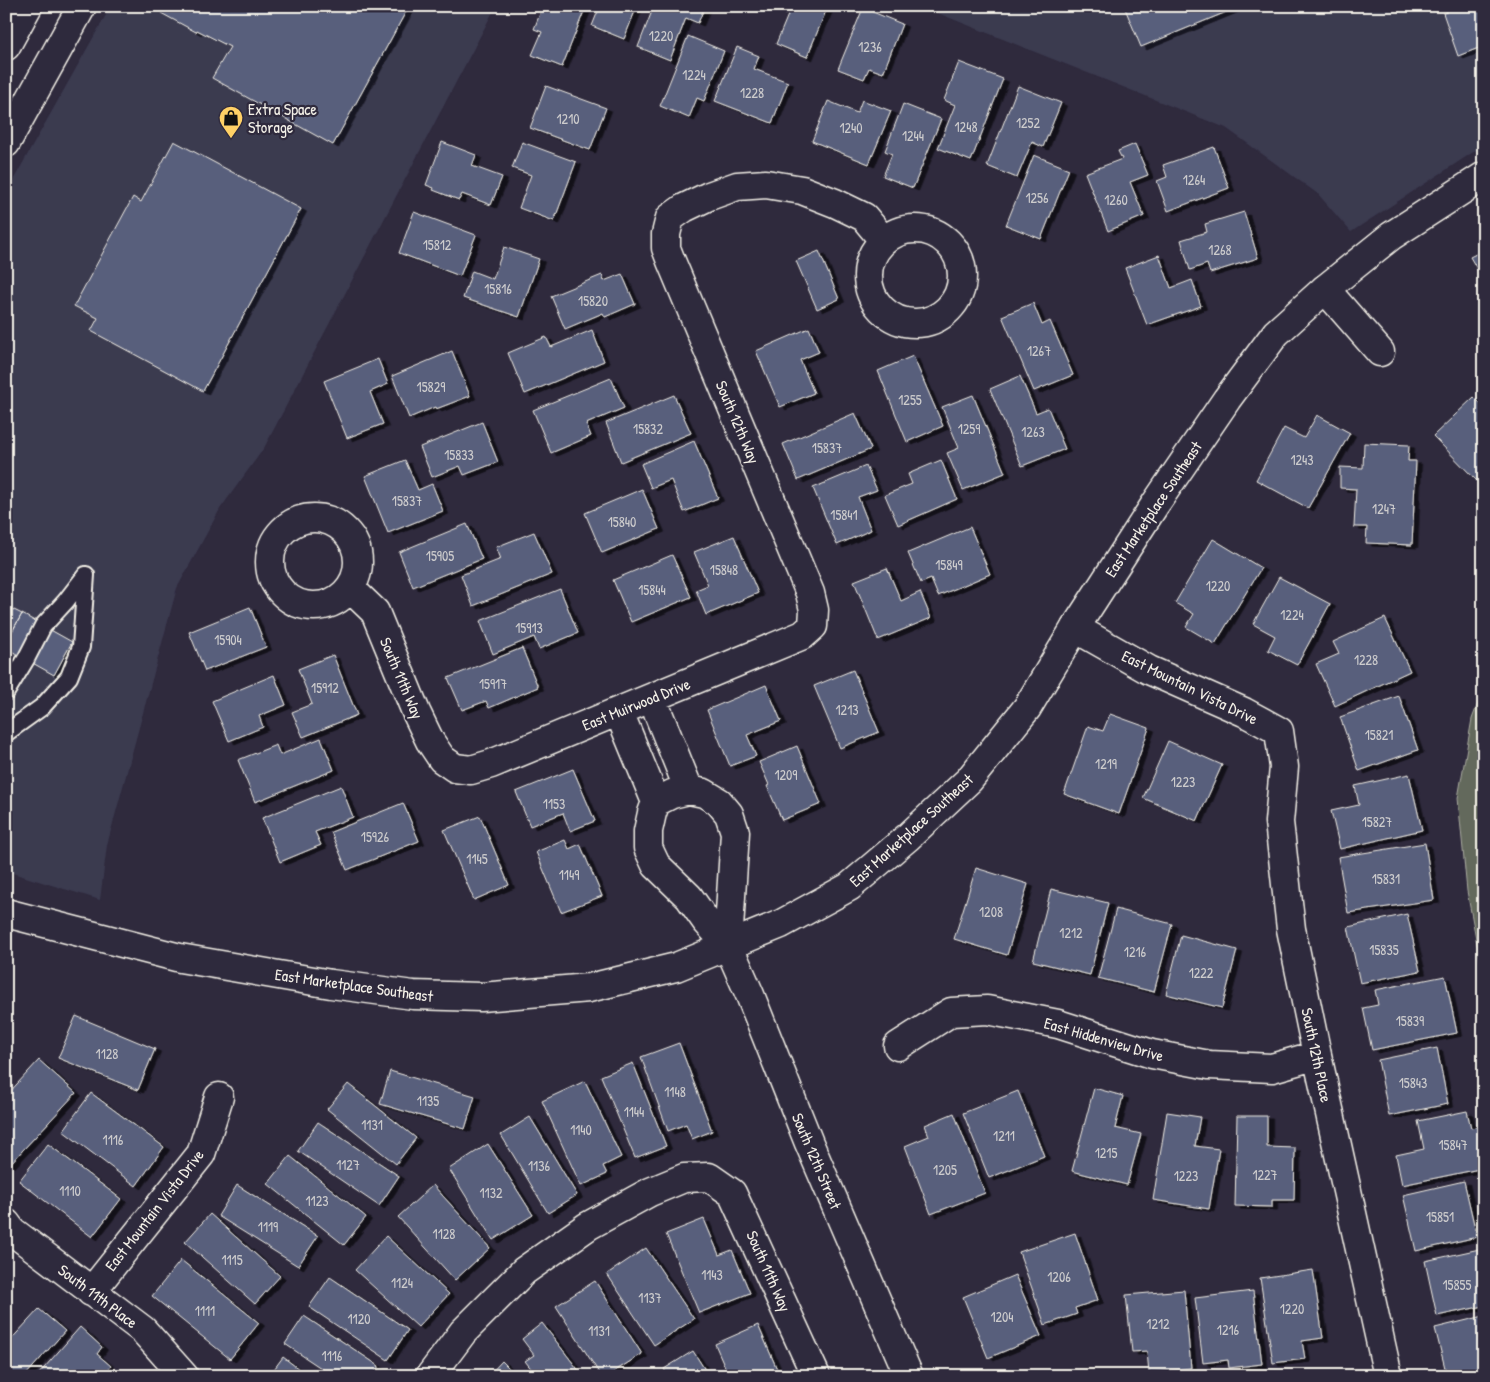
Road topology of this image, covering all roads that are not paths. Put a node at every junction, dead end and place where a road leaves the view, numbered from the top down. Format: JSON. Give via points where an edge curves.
{"nodes":[{"id":1,"x":28,"y":6,"type":"edge"},
{"id":2,"x":82,"y":6,"type":"edge"},
{"id":3,"x":6,"y":46,"type":"edge"},
{"id":4,"x":6,"y":142,"type":"edge"},
{"id":5,"x":1484,"y":176,"type":"edge"},
{"id":6,"x":884,"y":240,"type":"dead end"},
{"id":7,"x":1325,"y":289,"type":"junction"},
{"id":8,"x":1380,"y":352,"type":"dead end"},
{"id":9,"x":350,"y":588,"type":"dead end"},
{"id":10,"x":813,"y":626,"type":"joint"},
{"id":11,"x":1075,"y":628,"type":"junction"},
{"id":12,"x":6,"y":692,"type":"edge"},
{"id":13,"x":652,"y":698,"type":"junction"},
{"id":14,"x":619,"y":712,"type":"junction"},
{"id":15,"x":1280,"y":730,"type":"joint"},
{"id":16,"x":6,"y":733,"type":"edge"},
{"id":17,"x":455,"y":768,"type":"joint"},
{"id":18,"x":689,"y":790,"type":"junction"},
{"id":19,"x":656,"y":802,"type":"junction"},
{"id":20,"x":6,"y":913,"type":"edge"},
{"id":21,"x":728,"y":945,"type":"junction"},
{"id":22,"x":898,"y":1046,"type":"dead end"},
{"id":23,"x":1317,"y":1055,"type":"junction"},
{"id":24,"x":219,"y":1097,"type":"dead end"},
{"id":25,"x":6,"y":1223,"type":"edge"},
{"id":26,"x":90,"y":1292,"type":"junction"},
{"id":27,"x":184,"y":1376,"type":"edge"},
{"id":28,"x":430,"y":1376,"type":"edge"},
{"id":29,"x":816,"y":1376,"type":"edge"},
{"id":30,"x":909,"y":1376,"type":"edge"},
{"id":31,"x":1388,"y":1376,"type":"edge"}],
"edges":[{"from":1,"to":3,"type":"street"},
{"from":2,"to":4,"type":"street"},
{"from":5,"to":7,"type":"street","name":"East Marketplace Southeast","via":[[1391,236]]},
{"from":6,"to":10,"type":"street","name":"South 12th Way","via":[[864,217],[835,203],[802,190],[766,184],[737,186],[684,208],[670,218],[666,234],[666,248],[810,593]]},
{"from":7,"to":8,"type":"street"},
{"from":7,"to":11,"type":"street","name":"East Marketplace Southeast","via":[[1276,334],[1227,399]]},
{"from":9,"to":17,"type":"street","name":"South 11th Way","via":[[375,612],[430,741],[442,759]]},
{"from":10,"to":13,"type":"street","name":"East Muirwood Drive","via":[[803,635]]},
{"from":11,"to":15,"type":"street","name":"East Mountain Vista Drive","via":[[1149,670]]},
{"from":11,"to":21,"type":"street","name":"East Marketplace Southeast","via":[[1027,708],[969,780],[908,837],[849,887],[781,924]]},
{"from":12,"to":16,"type":"lane","via":[[43,626],[86,575],[81,646],[69,677],[42,707]]},
{"from":13,"to":14,"type":"street","name":"East Muirwood Drive"},
{"from":13,"to":18,"type":"street"},
{"from":14,"to":17,"type":"street","name":"East Muirwood Drive","via":[[491,764],[471,770]]},
{"from":14,"to":19,"type":"street"},
{"from":15,"to":23,"type":"street","name":"South 12th Place","via":[[1284,767],[1279,822],[1291,929]]},
{"from":18,"to":19,"type":"street"},
{"from":18,"to":21,"type":"street","name":"South 12th Street","via":[[704,793],[719,802],[729,814],[735,832]]},
{"from":19,"to":21,"type":"street","name":"South 12th Street","via":[[648,831],[648,848],[656,865],[688,896]]},
{"from":20,"to":21,"type":"street","name":"East Marketplace Southeast","via":[[180,958],[413,995],[481,997],[589,988],[676,967]]},
{"from":21,"to":30,"type":"street","name":"South 12th Street"},
{"from":22,"to":23,"type":"street","name":"East Hiddenview Drive","via":[[952,1012],[986,1010],[1058,1024],[1152,1054],[1209,1066],[1272,1068]]},
{"from":23,"to":31,"type":"street","name":"South 12th Place"},
{"from":24,"to":26,"type":"street","name":"East Mountain Vista Drive","via":[[201,1154]]},
{"from":25,"to":26,"type":"street","name":"South 11th Place","via":[[12,1232]]},
{"from":26,"to":27,"type":"street","name":"South 11th Place","via":[[143,1330]]},
{"from":28,"to":29,"type":"street","name":"South 11th Way","via":[[463,1332],[524,1271],[588,1226],[650,1192],[684,1178],[709,1177],[732,1193]]}]}
